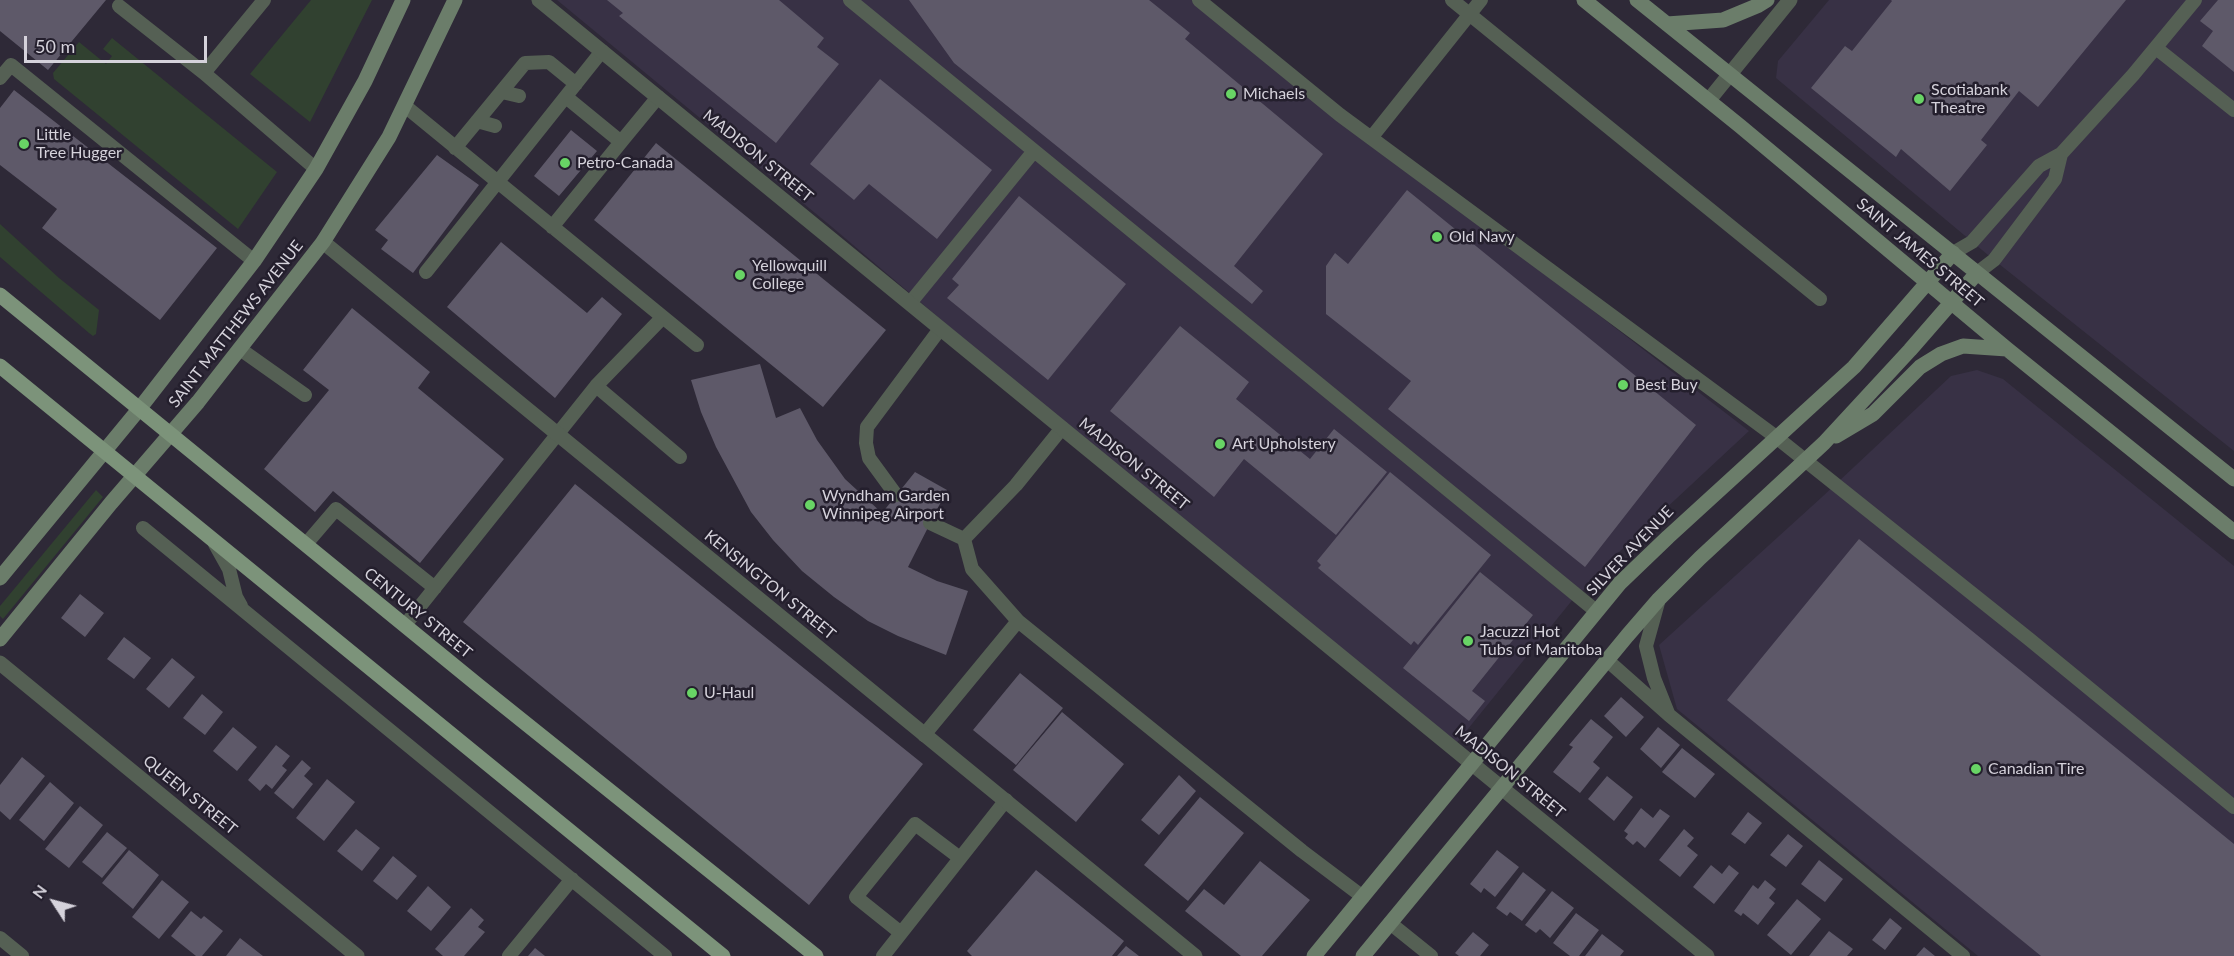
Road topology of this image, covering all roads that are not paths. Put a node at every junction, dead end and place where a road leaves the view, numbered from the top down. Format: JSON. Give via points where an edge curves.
{"nodes":[{"id":1,"x":264,"y":0,"type":"edge"},
{"id":2,"x":403,"y":0,"type":"edge"},
{"id":3,"x":455,"y":0,"type":"edge"},
{"id":4,"x":539,"y":0,"type":"edge"},
{"id":5,"x":850,"y":0,"type":"edge"},
{"id":6,"x":1199,"y":0,"type":"edge"},
{"id":7,"x":1452,"y":0,"type":"edge"},
{"id":8,"x":1481,"y":0,"type":"edge"},
{"id":9,"x":1584,"y":0,"type":"edge"},
{"id":10,"x":1637,"y":0,"type":"edge"},
{"id":11,"x":1767,"y":0,"type":"edge"},
{"id":12,"x":1790,"y":0,"type":"edge"},
{"id":13,"x":2195,"y":0,"type":"edge"},
{"id":14,"x":119,"y":6,"type":"dead end"},
{"id":15,"x":1470,"y":14,"type":"junction"},
{"id":16,"x":1666,"y":24,"type":"junction"},
{"id":17,"x":2156,"y":48,"type":"junction"},
{"id":18,"x":602,"y":51,"type":"junction"},
{"id":19,"x":204,"y":73,"type":"junction"},
{"id":20,"x":1730,"y":75,"type":"junction"},
{"id":21,"x":0,"y":78,"type":"edge"},
{"id":22,"x":576,"y":84,"type":"junction"},
{"id":23,"x":501,"y":92,"type":"junction"},
{"id":24,"x":519,"y":96,"type":"dead end"},
{"id":25,"x":658,"y":97,"type":"junction"},
{"id":26,"x":1709,"y":100,"type":"junction"},
{"id":27,"x":562,"y":102,"type":"junction"},
{"id":28,"x":544,"y":103,"type":"dead end"},
{"id":29,"x":405,"y":106,"type":"junction"},
{"id":30,"x":2234,"y":110,"type":"edge"},
{"id":31,"x":477,"y":121,"type":"junction"},
{"id":32,"x":495,"y":126,"type":"dead end"},
{"id":33,"x":520,"y":131,"type":"dead end"},
{"id":34,"x":536,"y":135,"type":"junction"},
{"id":35,"x":1371,"y":138,"type":"junction"},
{"id":36,"x":621,"y":142,"type":"junction"},
{"id":37,"x":455,"y":148,"type":"junction"},
{"id":38,"x":1034,"y":150,"type":"junction"},
{"id":39,"x":2061,"y":154,"type":"junction"},
{"id":40,"x":316,"y":169,"type":"junction"},
{"id":41,"x":498,"y":183,"type":"junction"},
{"id":42,"x":552,"y":227,"type":"junction"},
{"id":43,"x":323,"y":242,"type":"junction"},
{"id":44,"x":1953,"y":253,"type":"junction"},
{"id":45,"x":254,"y":261,"type":"junction"},
{"id":46,"x":426,"y":272,"type":"dead end"},
{"id":47,"x":1977,"y":273,"type":"junction"},
{"id":48,"x":1927,"y":283,"type":"junction"},
{"id":49,"x":0,"y":295,"type":"edge"},
{"id":50,"x":1820,"y":299,"type":"dead end"},
{"id":51,"x":1950,"y":302,"type":"junction"},
{"id":52,"x":909,"y":303,"type":"junction"},
{"id":53,"x":662,"y":318,"type":"junction"},
{"id":54,"x":940,"y":328,"type":"junction"},
{"id":55,"x":697,"y":345,"type":"dead end"},
{"id":56,"x":240,"y":349,"type":"junction"},
{"id":57,"x":2007,"y":349,"type":"junction"},
{"id":58,"x":0,"y":366,"type":"edge"},
{"id":59,"x":596,"y":387,"type":"junction"},
{"id":60,"x":305,"y":395,"type":"dead end"},
{"id":61,"x":140,"y":408,"type":"junction"},
{"id":62,"x":1062,"y":428,"type":"junction"},
{"id":63,"x":171,"y":434,"type":"junction"},
{"id":64,"x":557,"y":434,"type":"junction"},
{"id":65,"x":1776,"y":437,"type":"junction"},
{"id":66,"x":1824,"y":443,"type":"junction"},
{"id":67,"x":105,"y":451,"type":"junction"},
{"id":68,"x":680,"y":458,"type":"dead end"},
{"id":69,"x":1805,"y":460,"type":"junction"},
{"id":70,"x":134,"y":477,"type":"junction"},
{"id":71,"x":2234,"y":479,"type":"edge"},
{"id":72,"x":896,"y":495,"type":"dead end"},
{"id":73,"x":930,"y":523,"type":"dead end"},
{"id":74,"x":143,"y":528,"type":"dead end"},
{"id":75,"x":2234,"y":532,"type":"edge"},
{"id":76,"x":964,"y":539,"type":"junction"},
{"id":77,"x":214,"y":542,"type":"junction"},
{"id":78,"x":306,"y":544,"type":"junction"},
{"id":79,"x":0,"y":578,"type":"edge"},
{"id":80,"x":435,"y":588,"type":"junction"},
{"id":81,"x":1659,"y":599,"type":"junction"},
{"id":82,"x":243,"y":610,"type":"junction"},
{"id":83,"x":1596,"y":611,"type":"junction"},
{"id":84,"x":1018,"y":621,"type":"junction"},
{"id":85,"x":405,"y":625,"type":"junction"},
{"id":86,"x":0,"y":639,"type":"edge"},
{"id":87,"x":1607,"y":660,"type":"junction"},
{"id":88,"x":0,"y":663,"type":"edge"},
{"id":89,"x":1669,"y":715,"type":"junction"},
{"id":90,"x":924,"y":735,"type":"junction"},
{"id":91,"x":1471,"y":764,"type":"junction"},
{"id":92,"x":1502,"y":788,"type":"junction"},
{"id":93,"x":1006,"y":800,"type":"junction"},
{"id":94,"x":2234,"y":807,"type":"edge"},
{"id":95,"x":960,"y":858,"type":"junction"},
{"id":96,"x":572,"y":879,"type":"junction"},
{"id":97,"x":1363,"y":897,"type":"junction"},
{"id":98,"x":1390,"y":923,"type":"junction"},
{"id":99,"x":901,"y":933,"type":"junction"},
{"id":100,"x":0,"y":938,"type":"edge"},
{"id":101,"x":22,"y":956,"type":"edge"},
{"id":102,"x":357,"y":956,"type":"edge"},
{"id":103,"x":509,"y":956,"type":"edge"},
{"id":104,"x":665,"y":956,"type":"edge"},
{"id":105,"x":723,"y":956,"type":"edge"},
{"id":106,"x":816,"y":956,"type":"edge"},
{"id":107,"x":883,"y":956,"type":"edge"},
{"id":108,"x":1194,"y":956,"type":"edge"},
{"id":109,"x":1314,"y":956,"type":"edge"},
{"id":110,"x":1363,"y":956,"type":"edge"},
{"id":111,"x":1431,"y":956,"type":"edge"},
{"id":112,"x":1707,"y":956,"type":"edge"},
{"id":113,"x":1963,"y":956,"type":"edge"}],
"edges":[{"from":1,"to":19,"type":"lane"},
{"from":2,"to":40,"type":"main road","name":"SAINT MATTHEWS AVENUE","via":[[365,81]]},
{"from":3,"to":29,"type":"main road","name":"SAINT MATTHEWS AVENUE"},
{"from":4,"to":18,"type":"street","name":"MADISON STREET"},
{"from":5,"to":38,"type":"lane"},
{"from":6,"to":35,"type":"lane"},
{"from":7,"to":15,"type":"lane"},
{"from":8,"to":15,"type":"lane"},
{"from":9,"to":26,"type":"main road","name":"SAINT JAMES STREET"},
{"from":10,"to":16,"type":"main road","name":"SAINT JAMES STREET"},
{"from":11,"to":16,"type":"main road","via":[[1723,20]]},
{"from":12,"to":20,"type":"street"},
{"from":13,"to":17,"type":"lane"},
{"from":14,"to":19,"type":"lane"},
{"from":15,"to":35,"type":"lane"},
{"from":15,"to":50,"type":"lane"},
{"from":16,"to":20,"type":"main road","name":"SAINT JAMES STREET"},
{"from":17,"to":30,"type":"lane"},
{"from":17,"to":39,"type":"lane"},
{"from":18,"to":22,"type":"lane"},
{"from":18,"to":25,"type":"street","name":"MADISON STREET"},
{"from":19,"to":40,"type":"lane"},
{"from":20,"to":26,"type":"street"},
{"from":20,"to":44,"type":"main road","name":"SAINT JAMES STREET"},
{"from":21,"to":45,"type":"lane","via":[[11,65]]},
{"from":22,"to":23,"type":"lane","via":[[549,62],[525,63]]},
{"from":22,"to":27,"type":"lane"},
{"from":23,"to":24,"type":"lane"},
{"from":23,"to":31,"type":"lane"},
{"from":25,"to":36,"type":"lane"},
{"from":25,"to":52,"type":"street","name":"MADISON STREET"},
{"from":26,"to":48,"type":"main road","name":"SAINT JAMES STREET"},
{"from":27,"to":28,"type":"lane"},
{"from":27,"to":34,"type":"lane"},
{"from":27,"to":36,"type":"lane"},
{"from":29,"to":37,"type":"lane"},
{"from":29,"to":43,"type":"main road","name":"SAINT MATTHEWS AVENUE"},
{"from":31,"to":32,"type":"lane"},
{"from":31,"to":37,"type":"lane"},
{"from":33,"to":34,"type":"lane"},
{"from":34,"to":41,"type":"lane"},
{"from":35,"to":65,"type":"lane"},
{"from":36,"to":42,"type":"lane"},
{"from":37,"to":41,"type":"lane"},
{"from":38,"to":52,"type":"lane"},
{"from":38,"to":83,"type":"lane"},
{"from":39,"to":44,"type":"lane","via":[[2039,166],[1972,242]]},
{"from":39,"to":47,"type":"lane","via":[[2055,179],[1994,260]]},
{"from":40,"to":45,"type":"main road","name":"SAINT MATTHEWS AVENUE"},
{"from":41,"to":42,"type":"lane"},
{"from":41,"to":46,"type":"lane"},
{"from":42,"to":53,"type":"lane"},
{"from":43,"to":56,"type":"main road","name":"SAINT MATTHEWS AVENUE"},
{"from":43,"to":64,"type":"street","name":"KENSINGTON STREET"},
{"from":44,"to":47,"type":"main road","name":"SAINT JAMES STREET"},
{"from":44,"to":48,"type":"main road","name":"SILVER AVENUE"},
{"from":45,"to":61,"type":"main road","name":"SAINT MATTHEWS AVENUE"},
{"from":47,"to":51,"type":"main road"},
{"from":47,"to":71,"type":"main road","name":"SAINT JAMES STREET"},
{"from":48,"to":51,"type":"main road","name":"SAINT JAMES STREET"},
{"from":48,"to":65,"type":"main road","name":"SILVER AVENUE","via":[[1854,367]]},
{"from":49,"to":61,"type":"main road","name":"CENTURY STREET"},
{"from":51,"to":57,"type":"main road","name":"SAINT JAMES STREET"},
{"from":51,"to":66,"type":"main road"},
{"from":52,"to":54,"type":"street","name":"MADISON STREET"},
{"from":53,"to":55,"type":"lane"},
{"from":53,"to":59,"type":"lane"},
{"from":54,"to":62,"type":"street","name":"MADISON STREET"},
{"from":54,"to":72,"type":"lane","via":[[867,427],[869,458]]},
{"from":56,"to":60,"type":"lane"},
{"from":56,"to":63,"type":"main road","name":"SAINT MATTHEWS AVENUE"},
{"from":57,"to":66,"type":"main road","via":[[1963,346],[1941,354],[1920,367],[1873,414]]},
{"from":57,"to":75,"type":"main road","name":"SAINT JAMES STREET"},
{"from":58,"to":67,"type":"main road"},
{"from":59,"to":64,"type":"lane"},
{"from":59,"to":68,"type":"lane"},
{"from":61,"to":63,"type":"main road","name":"CENTURY STREET"},
{"from":61,"to":67,"type":"main road","name":"SAINT MATTHEWS AVENUE"},
{"from":62,"to":76,"type":"lane","via":[[1016,485]]},
{"from":62,"to":91,"type":"street","name":"MADISON STREET"},
{"from":63,"to":70,"type":"main road","name":"SAINT MATTHEWS AVENUE"},
{"from":63,"to":78,"type":"main road","name":"CENTURY STREET"},
{"from":64,"to":80,"type":"lane"},
{"from":64,"to":90,"type":"street","name":"KENSINGTON STREET"},
{"from":65,"to":69,"type":"lane"},
{"from":65,"to":83,"type":"main road","name":"SILVER AVENUE","via":[[1620,583]]},
{"from":66,"to":69,"type":"main road"},
{"from":67,"to":70,"type":"main road"},
{"from":67,"to":79,"type":"main road","name":"SAINT MATTHEWS AVENUE"},
{"from":69,"to":81,"type":"main road"},
{"from":69,"to":94,"type":"lane"},
{"from":70,"to":77,"type":"main road"},
{"from":70,"to":86,"type":"main road","name":"SAINT MATTHEWS AVENUE"},
{"from":73,"to":76,"type":"lane"},
{"from":74,"to":82,"type":"lane"},
{"from":76,"to":84,"type":"lane","via":[[972,569]]},
{"from":77,"to":82,"type":"lane","via":[[229,568]]},
{"from":77,"to":105,"type":"main road"},
{"from":78,"to":80,"type":"lane","via":[[336,508]]},
{"from":78,"to":85,"type":"main road","name":"CENTURY STREET"},
{"from":80,"to":85,"type":"lane"},
{"from":81,"to":87,"type":"main road"},
{"from":81,"to":89,"type":"lane","via":[[1646,646]]},
{"from":82,"to":96,"type":"lane"},
{"from":83,"to":91,"type":"main road","name":"SILVER AVENUE"},
{"from":84,"to":90,"type":"lane"},
{"from":84,"to":97,"type":"lane"},
{"from":85,"to":106,"type":"main road","name":"CENTURY STREET"},
{"from":87,"to":89,"type":"lane"},
{"from":87,"to":92,"type":"main road"},
{"from":88,"to":102,"type":"street","name":"QUEEN STREET"},
{"from":89,"to":113,"type":"lane"},
{"from":90,"to":93,"type":"street","name":"KENSINGTON STREET"},
{"from":91,"to":92,"type":"street","name":"MADISON STREET"},
{"from":91,"to":97,"type":"main road","name":"SILVER AVENUE"},
{"from":92,"to":98,"type":"main road"},
{"from":92,"to":112,"type":"street","name":"MADISON STREET"},
{"from":93,"to":95,"type":"lane"},
{"from":93,"to":108,"type":"street","name":"KENSINGTON STREET"},
{"from":95,"to":99,"type":"lane"},
{"from":95,"to":99,"type":"lane","via":[[915,824],[856,897]]},
{"from":96,"to":103,"type":"lane"},
{"from":96,"to":104,"type":"lane"},
{"from":97,"to":109,"type":"main road","name":"SILVER AVENUE"},
{"from":98,"to":110,"type":"main road"},
{"from":98,"to":111,"type":"lane"},
{"from":99,"to":107,"type":"lane"},
{"from":100,"to":101,"type":"lane"}]}
